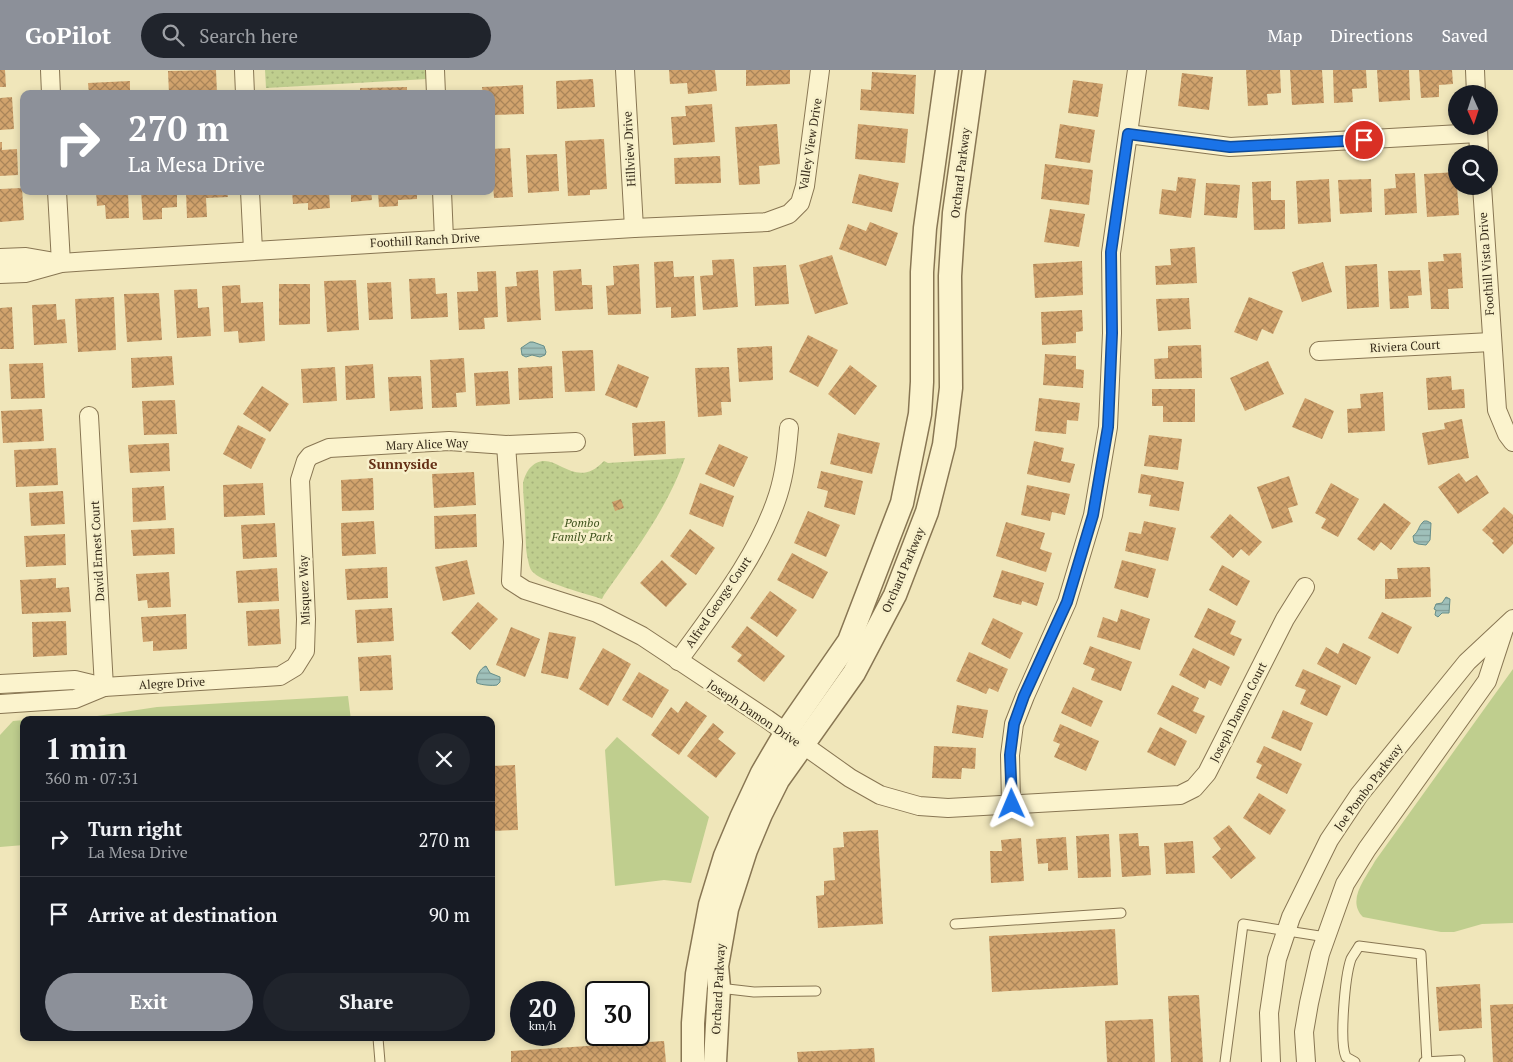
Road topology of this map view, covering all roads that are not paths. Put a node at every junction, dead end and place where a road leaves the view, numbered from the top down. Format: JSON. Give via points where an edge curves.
{"nodes":[{"id":1,"x":50,"y":70,"type":"edge"},
{"id":2,"x":244,"y":70,"type":"edge"},
{"id":3,"x":435,"y":70,"type":"edge"},
{"id":4,"x":625,"y":70,"type":"edge"},
{"id":5,"x":820,"y":70,"type":"edge"},
{"id":6,"x":947,"y":70,"type":"edge"},
{"id":7,"x":974,"y":70,"type":"edge"},
{"id":8,"x":1137,"y":70,"type":"edge"},
{"id":9,"x":1475,"y":70,"type":"edge"},
{"id":10,"x":1476,"y":85,"type":"edge"},
{"id":11,"x":51,"y":90,"type":"edge"},
{"id":12,"x":245,"y":90,"type":"edge"},
{"id":13,"x":436,"y":90,"type":"edge"},
{"id":14,"x":1448,"y":132,"type":"edge"},
{"id":15,"x":1128,"y":134,"type":"junction"},
{"id":16,"x":57,"y":195,"type":"edge"},
{"id":17,"x":250,"y":195,"type":"edge"},
{"id":18,"x":442,"y":195,"type":"edge"},
{"id":19,"x":1483,"y":195,"type":"edge"},
{"id":20,"x":789,"y":214,"type":"joint"},
{"id":21,"x":634,"y":228,"type":"junction"},
{"id":22,"x":444,"y":239,"type":"junction"},
{"id":23,"x":252,"y":250,"type":"junction"},
{"id":24,"x":0,"y":258,"type":"edge"},
{"id":25,"x":61,"y":264,"type":"junction"},
{"id":26,"x":0,"y":274,"type":"edge"},
{"id":27,"x":1491,"y":342,"type":"junction"},
{"id":28,"x":1319,"y":351,"type":"dead end"},
{"id":29,"x":89,"y":416,"type":"dead end"},
{"id":30,"x":789,"y":428,"type":"dead end"},
{"id":31,"x":576,"y":442,"type":"dead end"},
{"id":32,"x":1513,"y":442,"type":"edge"},
{"id":33,"x":506,"y":445,"type":"junction"},
{"id":34,"x":310,"y":456,"type":"joint"},
{"id":35,"x":1306,"y":587,"type":"dead end"},
{"id":36,"x":1509,"y":624,"type":"edge"},
{"id":37,"x":678,"y":661,"type":"junction"},
{"id":38,"x":240,"y":679,"type":"joint"},
{"id":39,"x":0,"y":684,"type":"edge"},
{"id":40,"x":104,"y":687,"type":"junction"},
{"id":41,"x":0,"y":704,"type":"edge"},
{"id":42,"x":794,"y":739,"type":"junction"},
{"id":43,"x":1143,"y":797,"type":"joint"},
{"id":44,"x":1012,"y":804,"type":"junction"},
{"id":45,"x":1121,"y":913,"type":"dead end"},
{"id":46,"x":954,"y":924,"type":"dead end"},
{"id":47,"x":1287,"y":930,"type":"junction"},
{"id":48,"x":1326,"y":937,"type":"junction"},
{"id":49,"x":718,"y":988,"type":"junction"},
{"id":50,"x":816,"y":991,"type":"dead end"},
{"id":51,"x":378,"y":1041,"type":"edge"},
{"id":52,"x":1460,"y":1060,"type":"dead end"},
{"id":53,"x":380,"y":1062,"type":"edge"},
{"id":54,"x":693,"y":1062,"type":"edge"},
{"id":55,"x":715,"y":1062,"type":"edge"},
{"id":56,"x":1225,"y":1062,"type":"edge"},
{"id":57,"x":1271,"y":1062,"type":"edge"},
{"id":58,"x":1306,"y":1062,"type":"edge"},
{"id":59,"x":1355,"y":1062,"type":"edge"},
{"id":60,"x":1426,"y":1062,"type":"edge"}],
"edges":[{"from":1,"to":11,"type":"street"},
{"from":2,"to":12,"type":"street"},
{"from":3,"to":13,"type":"street"},
{"from":4,"to":21,"type":"street","name":"Hillview Drive"},
{"from":5,"to":20,"type":"street","name":"Valley View Drive","via":[[805,186],[800,202]]},
{"from":6,"to":42,"type":"street","name":"Orchard Parkway","via":[[925,228],[920,414],[902,502],[849,641]]},
{"from":7,"to":42,"type":"street","name":"Orchard Parkway","via":[[954,213],[950,276],[950,388],[944,445],[927,512],[895,595],[854,673]]},
{"from":8,"to":15,"type":"street"},
{"from":9,"to":10,"type":"street"},
{"from":14,"to":15,"type":"street","via":[[1230,147]]},
{"from":15,"to":44,"type":"street","via":[[1111,252],[1108,427],[1093,515],[1067,602],[1014,724],[1010,755]]},
{"from":16,"to":25,"type":"street"},
{"from":17,"to":23,"type":"street"},
{"from":18,"to":22,"type":"street"},
{"from":19,"to":27,"type":"street","name":"Foothill Vista Drive"},
{"from":20,"to":21,"type":"street","name":"Foothill Ranch Drive","via":[[767,222]]},
{"from":21,"to":22,"type":"street","name":"Foothill Ranch Drive"},
{"from":22,"to":23,"type":"street","name":"Foothill Ranch Drive"},
{"from":23,"to":25,"type":"street","name":"Foothill Ranch Drive"},
{"from":24,"to":25,"type":"street","name":"Foothill Ranch Drive","via":[[26,257]]},
{"from":25,"to":26,"type":"street","name":"Foothill Ranch Drive","via":[[25,273]]},
{"from":27,"to":28,"type":"street","name":"Riviera Court"},
{"from":27,"to":32,"type":"street","name":"Foothill Vista Drive","via":[[1496,410]]},
{"from":29,"to":40,"type":"street","name":"David Ernest Court"},
{"from":30,"to":37,"type":"street","name":"Alfred George Court","via":[[778,496],[762,532],[733,584]]},
{"from":31,"to":33,"type":"street","name":"Mary Alice Way"},
{"from":33,"to":34,"type":"street","name":"Mary Alice Way","via":[[449,441],[329,448]]},
{"from":33,"to":37,"type":"street","name":"Joseph Damon Drive","via":[[513,542],[512,581],[525,590],[597,613],[642,636]]},
{"from":34,"to":38,"type":"street","name":"Misquez Way","via":[[300,480],[306,619],[304,650],[295,667],[280,676]]},
{"from":35,"to":43,"type":"street","name":"Joseph Damon Court","via":[[1206,773],[1194,788],[1180,795]]},
{"from":36,"to":47,"type":"street","name":"Joe Pombo Parkway","via":[[1467,662],[1359,795],[1329,840]]},
{"from":36,"to":48,"type":"street","name":"Joe Pombo Parkway","via":[[1487,681],[1349,877]]},
{"from":37,"to":42,"type":"street","name":"Joseph Damon Drive"},
{"from":38,"to":40,"type":"street","name":"Alegre Drive"},
{"from":39,"to":40,"type":"street","name":"Alegre Drive","via":[[75,680]]},
{"from":40,"to":41,"type":"street","name":"Alegre Drive","via":[[75,699]]},
{"from":42,"to":44,"type":"street","name":"Joseph Damon Drive","via":[[880,795],[919,806],[948,808]]},
{"from":42,"to":49,"type":"street","name":"Orchard Parkway","via":[[738,872],[722,935],[717,966]]},
{"from":42,"to":54,"type":"street","name":"Orchard Parkway","via":[[762,773],[726,856],[710,905],[694,999]]},
{"from":43,"to":44,"type":"street","name":"Joseph Damon Drive"},
{"from":45,"to":46,"type":"lane"},
{"from":47,"to":48,"type":"lane"},
{"from":47,"to":56,"type":"lane","via":[[1243,924]]},
{"from":47,"to":57,"type":"street","name":"Joe Pombo Parkway","via":[[1277,959],[1269,1013]]},
{"from":48,"to":58,"type":"street","name":"Joe Pombo Parkway","via":[[1308,1003],[1304,1032]]},
{"from":49,"to":50,"type":"lane","via":[[754,992]]},
{"from":49,"to":55,"type":"street","name":"Orchard Parkway"},
{"from":51,"to":53,"type":"lane"},
{"from":52,"to":60,"type":"lane"},
{"from":59,"to":60,"type":"lane","via":[[1346,1056],[1342,1043],[1348,973],[1359,946],[1421,954]]}]}
